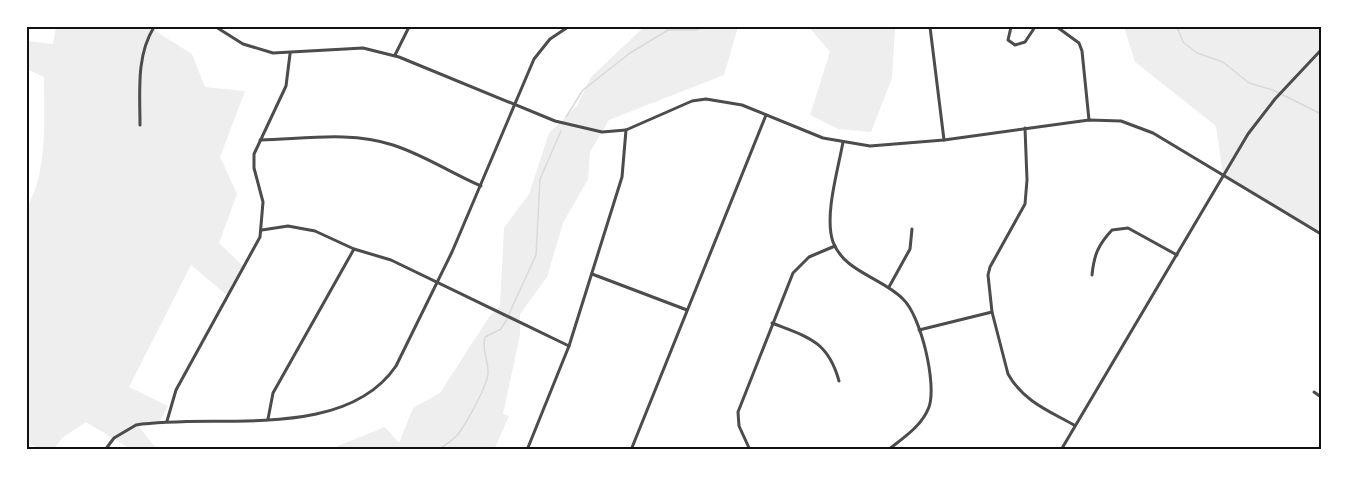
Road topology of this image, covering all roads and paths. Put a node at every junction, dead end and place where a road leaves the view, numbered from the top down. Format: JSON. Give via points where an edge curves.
{"nodes":[{"id":1,"x":154,"y":27,"type":"edge"},
{"id":2,"x":216,"y":27,"type":"edge"},
{"id":3,"x":409,"y":27,"type":"edge"},
{"id":4,"x":568,"y":27,"type":"edge"},
{"id":5,"x":930,"y":27,"type":"edge"},
{"id":6,"x":1011,"y":27,"type":"edge"},
{"id":7,"x":1035,"y":27,"type":"edge"},
{"id":8,"x":1057,"y":27,"type":"edge"},
{"id":9,"x":1321,"y":50,"type":"edge"},
{"id":10,"x":290,"y":54,"type":"junction"},
{"id":11,"x":395,"y":56,"type":"junction"},
{"id":12,"x":513,"y":104,"type":"junction"},
{"id":13,"x":766,"y":115,"type":"junction"},
{"id":14,"x":1089,"y":120,"type":"junction"},
{"id":15,"x":140,"y":125,"type":"dead end"},
{"id":16,"x":1025,"y":128,"type":"junction"},
{"id":17,"x":626,"y":130,"type":"junction"},
{"id":18,"x":260,"y":140,"type":"junction"},
{"id":19,"x":944,"y":140,"type":"junction"},
{"id":20,"x":843,"y":142,"type":"junction"},
{"id":21,"x":1223,"y":177,"type":"junction"},
{"id":22,"x":481,"y":186,"type":"junction"},
{"id":23,"x":262,"y":230,"type":"junction"},
{"id":24,"x":912,"y":230,"type":"dead end"},
{"id":25,"x":1321,"y":234,"type":"edge"},
{"id":26,"x":835,"y":246,"type":"junction"},
{"id":27,"x":354,"y":249,"type":"junction"},
{"id":28,"x":1177,"y":255,"type":"junction"},
{"id":29,"x":592,"y":274,"type":"junction"},
{"id":30,"x":1092,"y":275,"type":"dead end"},
{"id":31,"x":437,"y":282,"type":"junction"},
{"id":32,"x":889,"y":287,"type":"junction"},
{"id":33,"x":687,"y":310,"type":"junction"},
{"id":34,"x":992,"y":312,"type":"junction"},
{"id":35,"x":772,"y":323,"type":"junction"},
{"id":36,"x":919,"y":330,"type":"junction"},
{"id":37,"x":569,"y":346,"type":"junction"},
{"id":38,"x":838,"y":381,"type":"dead end"},
{"id":39,"x":1314,"y":392,"type":"dead end"},
{"id":40,"x":1321,"y":397,"type":"edge"},
{"id":41,"x":268,"y":419,"type":"junction"},
{"id":42,"x":167,"y":421,"type":"junction"},
{"id":43,"x":1074,"y":425,"type":"junction"},
{"id":44,"x":105,"y":450,"type":"edge"},
{"id":45,"x":527,"y":450,"type":"edge"},
{"id":46,"x":631,"y":450,"type":"edge"},
{"id":47,"x":750,"y":450,"type":"edge"},
{"id":48,"x":888,"y":450,"type":"edge"},
{"id":49,"x":1060,"y":450,"type":"edge"}],
"edges":[{"from":1,"to":15,"type":"street","via":[[141,60]]},
{"from":2,"to":10,"type":"street","via":[[259,50]]},
{"from":3,"to":11,"type":"street"},
{"from":4,"to":12,"type":"street","via":[[540,49]]},
{"from":5,"to":19,"type":"street"},
{"from":6,"to":7,"type":"street","via":[[1008,40],[1015,45],[1025,42]]},
{"from":8,"to":14,"type":"street","via":[[1079,43],[1082,51]]},
{"from":9,"to":21,"type":"street","via":[[1275,99],[1248,134]]},
{"from":10,"to":11,"type":"street","via":[[363,48]]},
{"from":10,"to":18,"type":"street","via":[[286,86]]},
{"from":11,"to":12,"type":"street"},
{"from":12,"to":17,"type":"street","via":[[589,130]]},
{"from":12,"to":22,"type":"street"},
{"from":13,"to":17,"type":"street","via":[[725,100],[693,100]]},
{"from":13,"to":20,"type":"street"},
{"from":13,"to":33,"type":"street"},
{"from":14,"to":16,"type":"street"},
{"from":14,"to":21,"type":"street","via":[[1136,125]]},
{"from":16,"to":19,"type":"street"},
{"from":16,"to":34,"type":"street","via":[[1027,196],[990,267],[988,293]]},
{"from":17,"to":29,"type":"street","via":[[624,171]]},
{"from":18,"to":22,"type":"street","via":[[339,136],[371,140],[393,145]]},
{"from":18,"to":23,"type":"street","via":[[254,160],[263,202]]},
{"from":19,"to":20,"type":"street","via":[[870,146]]},
{"from":20,"to":26,"type":"street","via":[[831,215]]},
{"from":21,"to":25,"type":"street"},
{"from":21,"to":28,"type":"street"},
{"from":22,"to":31,"type":"street"},
{"from":23,"to":27,"type":"street","via":[[288,226],[315,231]]},
{"from":23,"to":42,"type":"street","via":[[176,390]]},
{"from":24,"to":32,"type":"street","via":[[910,249]]},
{"from":26,"to":32,"type":"street","via":[[860,271]]},
{"from":26,"to":35,"type":"street","via":[[800,264],[787,284]]},
{"from":27,"to":31,"type":"street","via":[[391,260]]},
{"from":27,"to":41,"type":"street","via":[[273,393]]},
{"from":28,"to":30,"type":"street","via":[[1136,231],[1112,230],[1094,256]]},
{"from":28,"to":43,"type":"street"},
{"from":29,"to":33,"type":"street"},
{"from":29,"to":37,"type":"street"},
{"from":31,"to":37,"type":"street"},
{"from":31,"to":41,"type":"street","via":[[385,382],[354,404],[323,414]]},
{"from":32,"to":36,"type":"street","via":[[909,305]]},
{"from":33,"to":46,"type":"street"},
{"from":34,"to":36,"type":"street"},
{"from":34,"to":43,"type":"street","via":[[1008,374],[1019,392]]},
{"from":35,"to":38,"type":"street","via":[[818,344],[832,358]]},
{"from":35,"to":47,"type":"street","via":[[738,412],[739,426]]},
{"from":36,"to":48,"type":"street","via":[[931,379],[929,407],[916,426]]},
{"from":37,"to":45,"type":"street"},
{"from":39,"to":40,"type":"street"},
{"from":41,"to":42,"type":"street"},
{"from":42,"to":44,"type":"street","via":[[136,425],[114,438]]},
{"from":43,"to":49,"type":"street"}]}
